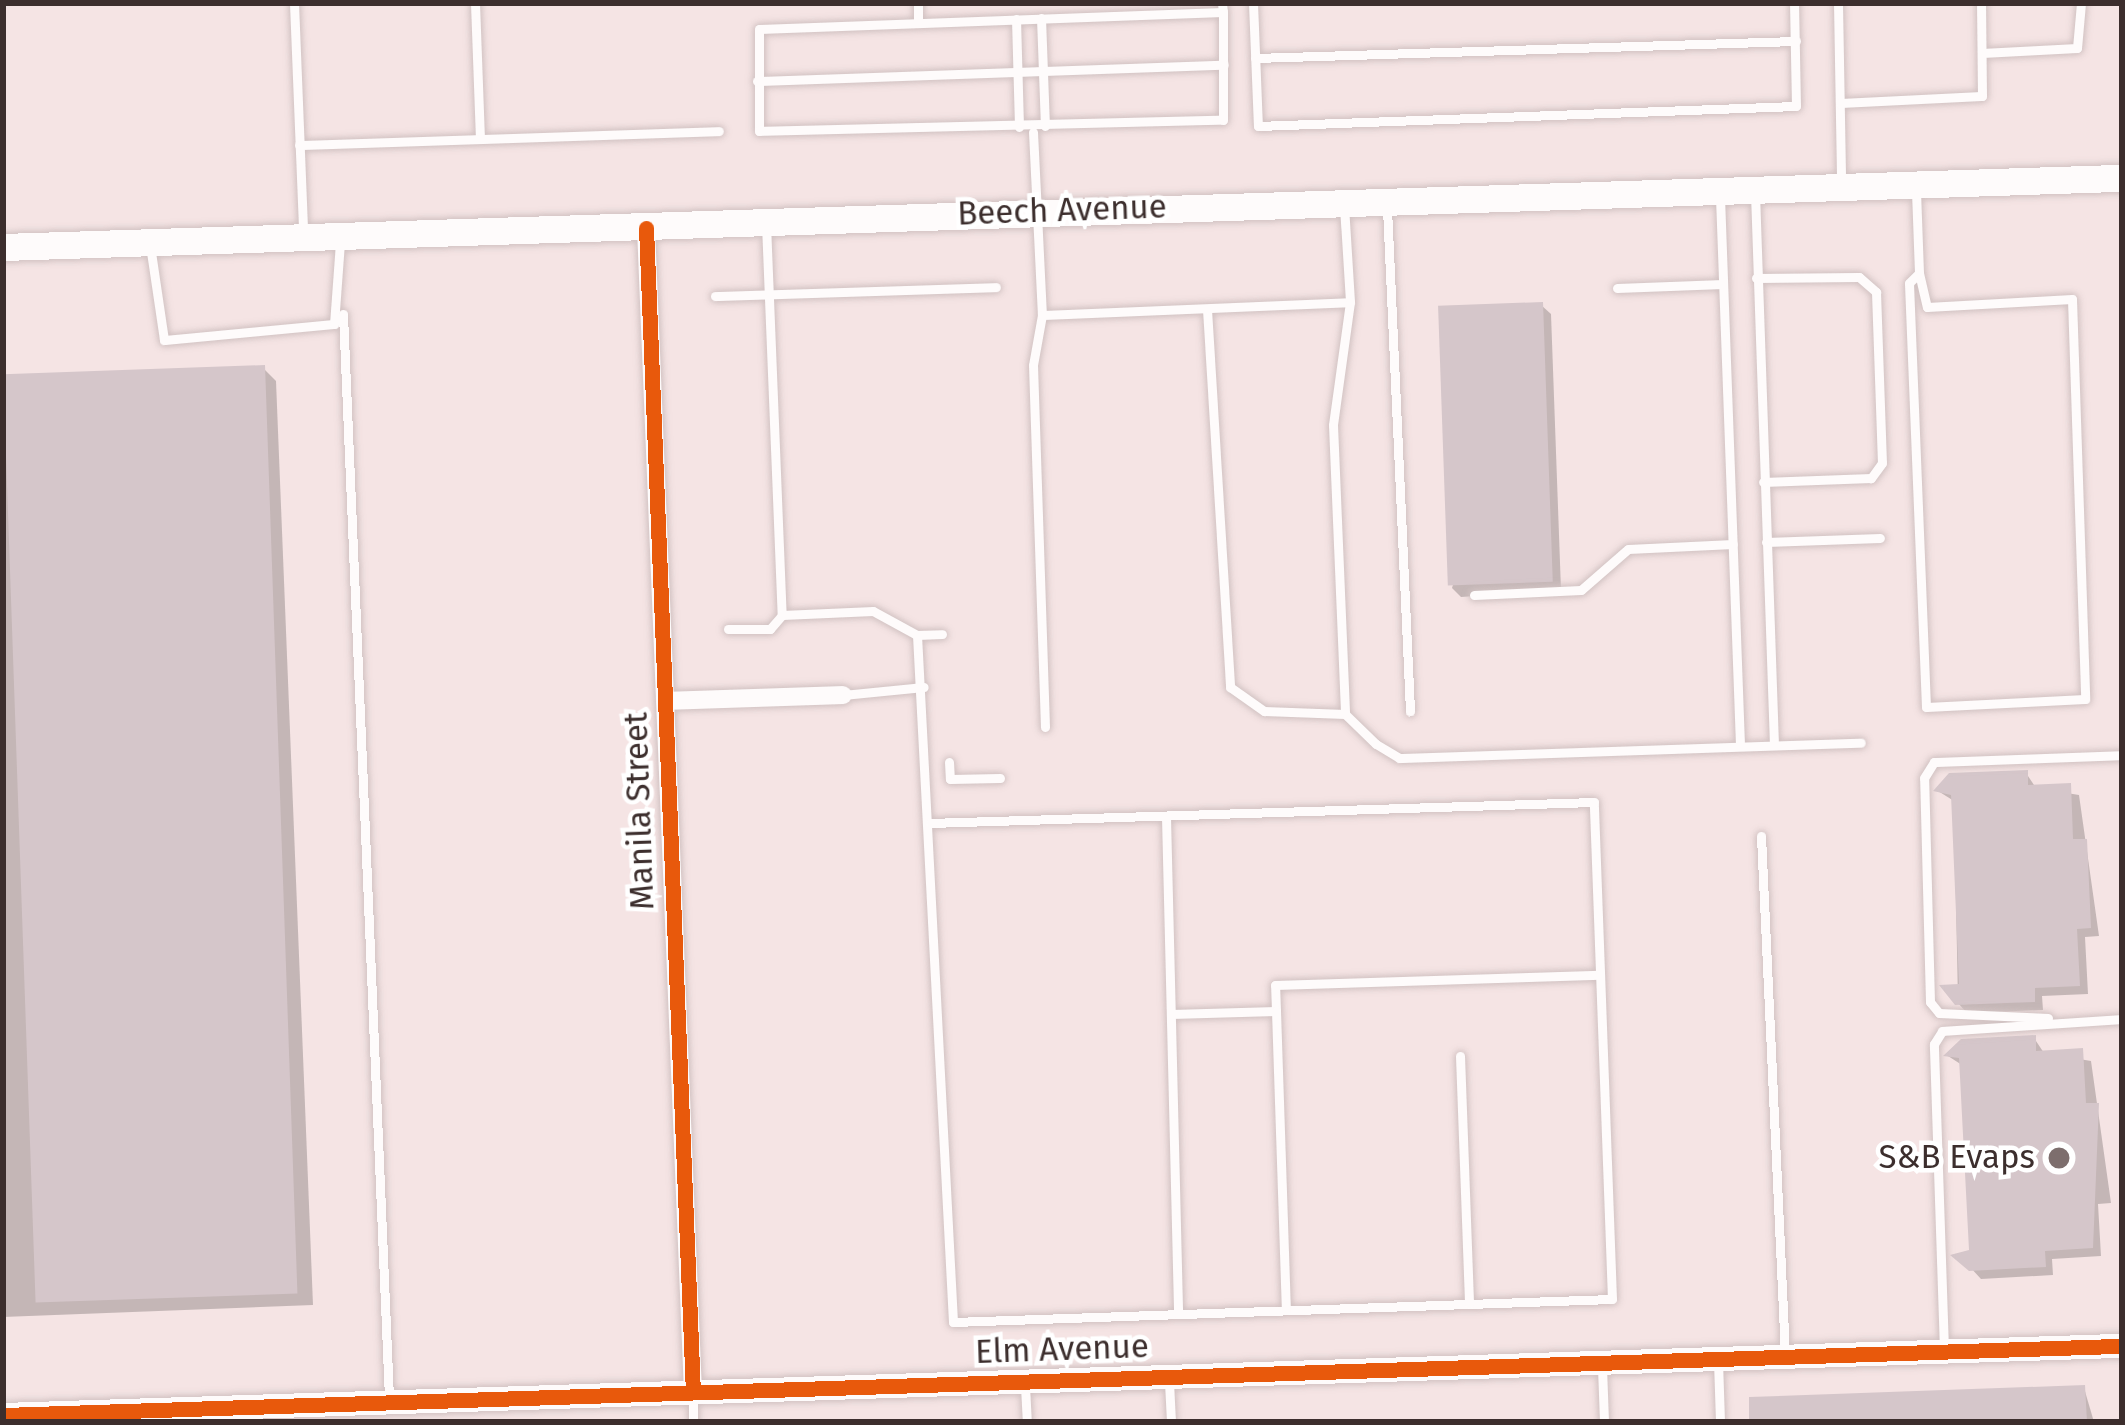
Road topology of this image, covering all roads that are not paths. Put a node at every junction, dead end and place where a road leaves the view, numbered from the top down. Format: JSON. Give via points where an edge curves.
{"nodes":[{"id":1,"x":294,"y":3,"type":"edge"},
{"id":2,"x":475,"y":3,"type":"edge"},
{"id":3,"x":918,"y":3,"type":"edge"},
{"id":4,"x":1107,"y":3,"type":"edge"},
{"id":5,"x":1252,"y":3,"type":"edge"},
{"id":6,"x":1794,"y":3,"type":"edge"},
{"id":7,"x":1838,"y":3,"type":"edge"},
{"id":8,"x":1981,"y":3,"type":"edge"},
{"id":9,"x":2081,"y":3,"type":"edge"},
{"id":10,"x":1222,"y":8,"type":"edge"},
{"id":11,"x":1108,"y":16,"type":"junction"},
{"id":12,"x":1041,"y":18,"type":"junction"},
{"id":13,"x":1016,"y":19,"type":"junction"},
{"id":14,"x":918,"y":22,"type":"junction"},
{"id":15,"x":1796,"y":41,"type":"junction"},
{"id":16,"x":1982,"y":53,"type":"junction"},
{"id":17,"x":1255,"y":58,"type":"junction"},
{"id":18,"x":1224,"y":65,"type":"junction"},
{"id":19,"x":1042,"y":72,"type":"junction"},
{"id":20,"x":1018,"y":73,"type":"junction"},
{"id":21,"x":757,"y":82,"type":"junction"},
{"id":22,"x":1840,"y":103,"type":"junction"},
{"id":23,"x":1045,"y":126,"type":"junction"},
{"id":24,"x":1019,"y":127,"type":"junction"},
{"id":25,"x":719,"y":131,"type":"dead end"},
{"id":26,"x":1033,"y":132,"type":"junction"},
{"id":27,"x":480,"y":139,"type":"junction"},
{"id":28,"x":299,"y":145,"type":"junction"},
{"id":29,"x":2122,"y":178,"type":"edge"},
{"id":30,"x":1916,"y":185,"type":"junction"},
{"id":31,"x":1841,"y":188,"type":"junction"},
{"id":32,"x":1755,"y":191,"type":"junction"},
{"id":33,"x":1720,"y":192,"type":"junction"},
{"id":34,"x":1386,"y":203,"type":"junction"},
{"id":35,"x":1344,"y":205,"type":"junction"},
{"id":36,"x":1035,"y":209,"type":"junction"},
{"id":37,"x":766,"y":224,"type":"junction"},
{"id":38,"x":646,"y":228,"type":"junction"},
{"id":39,"x":340,"y":237,"type":"junction"},
{"id":40,"x":303,"y":238,"type":"junction"},
{"id":41,"x":150,"y":243,"type":"junction"},
{"id":42,"x":3,"y":248,"type":"edge"},
{"id":43,"x":1919,"y":273,"type":"junction"},
{"id":44,"x":1756,"y":278,"type":"junction"},
{"id":45,"x":1724,"y":284,"type":"junction"},
{"id":46,"x":996,"y":287,"type":"dead end"},
{"id":47,"x":1618,"y":288,"type":"dead end"},
{"id":48,"x":768,"y":294,"type":"junction"},
{"id":49,"x":715,"y":296,"type":"dead end"},
{"id":50,"x":1350,"y":302,"type":"junction"},
{"id":51,"x":1207,"y":308,"type":"junction"},
{"id":52,"x":343,"y":314,"type":"junction"},
{"id":53,"x":1042,"y":315,"type":"junction"},
{"id":54,"x":1763,"y":482,"type":"junction"},
{"id":55,"x":1880,"y":538,"type":"dead end"},
{"id":56,"x":1766,"y":542,"type":"junction"},
{"id":57,"x":1733,"y":544,"type":"junction"},
{"id":58,"x":1474,"y":595,"type":"dead end"},
{"id":59,"x":782,"y":615,"type":"junction"},
{"id":60,"x":728,"y":629,"type":"dead end"},
{"id":61,"x":942,"y":634,"type":"dead end"},
{"id":62,"x":917,"y":635,"type":"junction"},
{"id":63,"x":924,"y":687,"type":"junction"},
{"id":64,"x":843,"y":694,"type":"joint"},
{"id":65,"x":665,"y":700,"type":"junction"},
{"id":66,"x":1410,"y":712,"type":"dead end"},
{"id":67,"x":1346,"y":714,"type":"junction"},
{"id":68,"x":1045,"y":727,"type":"dead end"},
{"id":69,"x":1861,"y":743,"type":"dead end"},
{"id":70,"x":1774,"y":745,"type":"junction"},
{"id":71,"x":1740,"y":746,"type":"junction"},
{"id":72,"x":2122,"y":755,"type":"edge"},
{"id":73,"x":949,"y":762,"type":"dead end"},
{"id":74,"x":1000,"y":778,"type":"dead end"},
{"id":75,"x":1166,"y":817,"type":"junction"},
{"id":76,"x":930,"y":823,"type":"junction"},
{"id":77,"x":1762,"y":836,"type":"dead end"},
{"id":78,"x":1600,"y":975,"type":"junction"},
{"id":79,"x":1276,"y":1010,"type":"junction"},
{"id":80,"x":1171,"y":1014,"type":"junction"},
{"id":81,"x":2048,"y":1018,"type":"junction"},
{"id":82,"x":2122,"y":1019,"type":"edge"},
{"id":83,"x":1460,"y":1056,"type":"dead end"},
{"id":84,"x":1468,"y":1304,"type":"junction"},
{"id":85,"x":1286,"y":1310,"type":"junction"},
{"id":86,"x":1178,"y":1314,"type":"junction"},
{"id":87,"x":2122,"y":1346,"type":"edge"},
{"id":88,"x":1944,"y":1350,"type":"junction"},
{"id":89,"x":1785,"y":1355,"type":"junction"},
{"id":90,"x":1718,"y":1357,"type":"junction"},
{"id":91,"x":1602,"y":1360,"type":"junction"},
{"id":92,"x":1169,"y":1377,"type":"junction"},
{"id":93,"x":1025,"y":1381,"type":"junction"},
{"id":94,"x":693,"y":1391,"type":"junction"},
{"id":95,"x":388,"y":1400,"type":"junction"},
{"id":96,"x":3,"y":1414,"type":"edge"},
{"id":97,"x":693,"y":1422,"type":"edge"},
{"id":98,"x":1027,"y":1422,"type":"edge"},
{"id":99,"x":1171,"y":1422,"type":"edge"},
{"id":100,"x":1604,"y":1422,"type":"edge"},
{"id":101,"x":1720,"y":1422,"type":"edge"}],
"edges":[{"from":1,"to":28,"type":"lane"},
{"from":2,"to":27,"type":"lane"},
{"from":3,"to":14,"type":"lane"},
{"from":4,"to":11,"type":"lane"},
{"from":5,"to":17,"type":"lane"},
{"from":6,"to":15,"type":"lane"},
{"from":7,"to":22,"type":"lane"},
{"from":8,"to":16,"type":"lane"},
{"from":9,"to":16,"type":"lane","via":[[2077,48]]},
{"from":10,"to":11,"type":"lane"},
{"from":10,"to":18,"type":"lane"},
{"from":11,"to":12,"type":"lane"},
{"from":12,"to":13,"type":"lane"},
{"from":12,"to":19,"type":"lane"},
{"from":13,"to":14,"type":"lane"},
{"from":13,"to":20,"type":"lane"},
{"from":14,"to":21,"type":"lane","via":[[758,29]]},
{"from":15,"to":17,"type":"lane"},
{"from":15,"to":17,"type":"lane","via":[[1796,106],[1258,127]]},
{"from":16,"to":22,"type":"lane","via":[[1978,99]]},
{"from":18,"to":19,"type":"lane"},
{"from":18,"to":23,"type":"lane","via":[[1225,119]]},
{"from":19,"to":20,"type":"lane"},
{"from":19,"to":23,"type":"lane"},
{"from":20,"to":21,"type":"lane"},
{"from":20,"to":24,"type":"lane"},
{"from":21,"to":24,"type":"lane","via":[[764,136]]},
{"from":22,"to":31,"type":"lane"},
{"from":23,"to":26,"type":"lane"},
{"from":24,"to":26,"type":"lane"},
{"from":25,"to":27,"type":"lane"},
{"from":26,"to":36,"type":"lane"},
{"from":27,"to":28,"type":"lane"},
{"from":28,"to":40,"type":"lane"},
{"from":29,"to":30,"type":"main road","name":"Beech Avenue"},
{"from":30,"to":31,"type":"main road","name":"Beech Avenue"},
{"from":30,"to":43,"type":"lane"},
{"from":31,"to":32,"type":"main road","name":"Beech Avenue"},
{"from":32,"to":33,"type":"main road","name":"Beech Avenue"},
{"from":32,"to":44,"type":"lane"},
{"from":33,"to":34,"type":"main road","name":"Beech Avenue"},
{"from":33,"to":45,"type":"lane"},
{"from":34,"to":35,"type":"main road","name":"Beech Avenue"},
{"from":34,"to":66,"type":"lane"},
{"from":35,"to":36,"type":"main road","name":"Beech Avenue"},
{"from":35,"to":50,"type":"lane"},
{"from":36,"to":37,"type":"main road","name":"Beech Avenue"},
{"from":36,"to":53,"type":"lane"},
{"from":37,"to":38,"type":"main road","name":"Beech Avenue"},
{"from":37,"to":48,"type":"lane"},
{"from":38,"to":39,"type":"main road","name":"Beech Avenue"},
{"from":38,"to":65,"type":"street","name":"Manila Street"},
{"from":39,"to":40,"type":"main road","name":"Beech Avenue"},
{"from":39,"to":52,"type":"lane"},
{"from":40,"to":41,"type":"main road","name":"Beech Avenue"},
{"from":41,"to":42,"type":"main road","name":"Beech Avenue"},
{"from":41,"to":52,"type":"lane","via":[[164,340],[318,330]]},
{"from":43,"to":43,"type":"lane","via":[[1910,308],[1926,707],[2084,699],[2072,299],[1927,307]]},
{"from":44,"to":54,"type":"lane"},
{"from":44,"to":54,"type":"lane","via":[[1858,277],[1876,292],[1882,463],[1871,478]]},
{"from":45,"to":47,"type":"lane"},
{"from":45,"to":57,"type":"lane"},
{"from":46,"to":48,"type":"lane"},
{"from":48,"to":49,"type":"lane"},
{"from":48,"to":59,"type":"lane"},
{"from":50,"to":51,"type":"lane"},
{"from":50,"to":67,"type":"lane","via":[[1334,425]]},
{"from":51,"to":53,"type":"lane"},
{"from":51,"to":67,"type":"lane","via":[[1230,688],[1264,711]]},
{"from":52,"to":95,"type":"lane"},
{"from":53,"to":68,"type":"lane","via":[[1033,365]]},
{"from":54,"to":56,"type":"lane"},
{"from":55,"to":56,"type":"lane"},
{"from":56,"to":70,"type":"lane"},
{"from":57,"to":58,"type":"lane","via":[[1628,549],[1581,590]]},
{"from":57,"to":71,"type":"lane"},
{"from":59,"to":60,"type":"lane","via":[[770,629]]},
{"from":59,"to":62,"type":"lane","via":[[873,610]]},
{"from":61,"to":62,"type":"lane"},
{"from":62,"to":63,"type":"lane"},
{"from":63,"to":64,"type":"lane"},
{"from":63,"to":76,"type":"lane"},
{"from":64,"to":65,"type":"street"},
{"from":65,"to":94,"type":"street","name":"Manila Street"},
{"from":67,"to":71,"type":"lane","via":[[1400,758]]},
{"from":69,"to":70,"type":"lane"},
{"from":70,"to":71,"type":"lane"},
{"from":72,"to":81,"type":"lane","via":[[1934,762],[1924,778],[1930,1001],[1939,1013]]},
{"from":73,"to":74,"type":"lane","via":[[950,779]]},
{"from":75,"to":76,"type":"lane"},
{"from":75,"to":78,"type":"lane","via":[[1594,802]]},
{"from":75,"to":80,"type":"lane"},
{"from":76,"to":86,"type":"lane","via":[[953,1322]]},
{"from":77,"to":89,"type":"lane"},
{"from":78,"to":79,"type":"lane","via":[[1275,985]]},
{"from":78,"to":84,"type":"lane","via":[[1612,1299]]},
{"from":79,"to":80,"type":"lane"},
{"from":79,"to":85,"type":"lane"},
{"from":80,"to":86,"type":"lane"},
{"from":81,"to":82,"type":"lane"},
{"from":81,"to":88,"type":"lane","via":[[1942,1031],[1934,1044]]},
{"from":83,"to":84,"type":"lane"},
{"from":84,"to":85,"type":"lane"},
{"from":85,"to":86,"type":"lane"},
{"from":87,"to":88,"type":"street","name":"Elm Avenue"},
{"from":88,"to":89,"type":"street","name":"Elm Avenue"},
{"from":89,"to":90,"type":"street","name":"Elm Avenue"},
{"from":90,"to":91,"type":"street","name":"Elm Avenue"},
{"from":90,"to":101,"type":"lane"},
{"from":91,"to":92,"type":"street","name":"Elm Avenue"},
{"from":91,"to":100,"type":"lane"},
{"from":92,"to":93,"type":"street","name":"Elm Avenue"},
{"from":92,"to":99,"type":"lane"},
{"from":93,"to":94,"type":"street","name":"Elm Avenue"},
{"from":93,"to":98,"type":"lane"},
{"from":94,"to":95,"type":"street","name":"Elm Avenue"},
{"from":94,"to":97,"type":"lane"},
{"from":95,"to":96,"type":"street","name":"Elm Avenue"}]}
